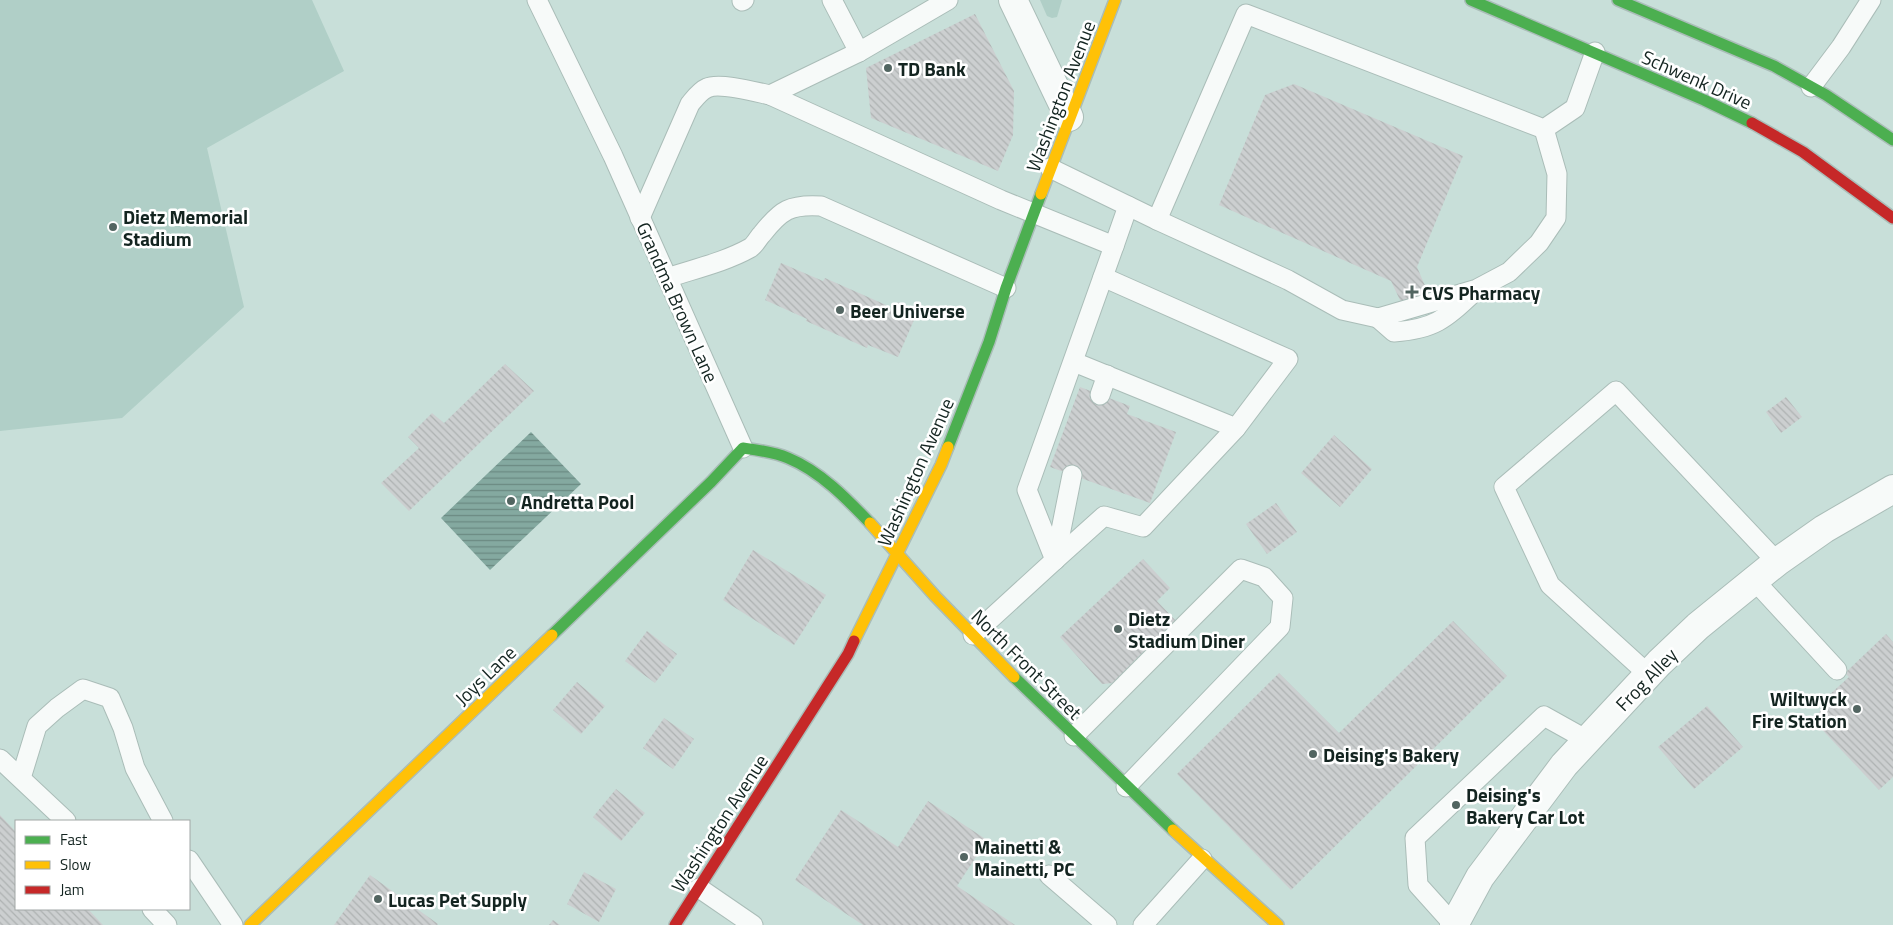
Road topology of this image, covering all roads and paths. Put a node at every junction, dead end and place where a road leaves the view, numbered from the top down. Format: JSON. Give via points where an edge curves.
{"nodes":[{"id":1,"x":537,"y":0,"type":"edge"},
{"id":2,"x":832,"y":0,"type":"edge"},
{"id":3,"x":948,"y":0,"type":"edge"},
{"id":4,"x":1013,"y":0,"type":"edge"},
{"id":5,"x":1115,"y":0,"type":"edge"},
{"id":6,"x":1471,"y":0,"type":"edge"},
{"id":7,"x":1618,"y":0,"type":"edge"},
{"id":8,"x":1870,"y":0,"type":"edge"},
{"id":9,"x":859,"y":52,"type":"junction"},
{"id":10,"x":1595,"y":52,"type":"junction"},
{"id":11,"x":1811,"y":87,"type":"junction"},
{"id":12,"x":770,"y":95,"type":"junction"},
{"id":13,"x":1069,"y":117,"type":"junction"},
{"id":14,"x":1544,"y":129,"type":"junction"},
{"id":15,"x":1893,"y":140,"type":"edge"},
{"id":16,"x":1050,"y":168,"type":"junction"},
{"id":17,"x":1128,"y":206,"type":"junction"},
{"id":18,"x":1034,"y":214,"type":"junction"},
{"id":19,"x":640,"y":218,"type":"junction"},
{"id":20,"x":1893,"y":218,"type":"edge"},
{"id":21,"x":1157,"y":220,"type":"junction"},
{"id":22,"x":1114,"y":246,"type":"junction"},
{"id":23,"x":1103,"y":277,"type":"junction"},
{"id":24,"x":666,"y":278,"type":"junction"},
{"id":25,"x":1006,"y":288,"type":"junction"},
{"id":26,"x":1074,"y":362,"type":"junction"},
{"id":27,"x":1107,"y":376,"type":"junction"},
{"id":28,"x":1100,"y":395,"type":"dead end"},
{"id":29,"x":1236,"y":428,"type":"junction"},
{"id":30,"x":743,"y":448,"type":"junction"},
{"id":31,"x":1072,"y":474,"type":"dead end"},
{"id":32,"x":1893,"y":489,"type":"edge"},
{"id":33,"x":898,"y":554,"type":"junction"},
{"id":34,"x":1054,"y":560,"type":"junction"},
{"id":35,"x":1777,"y":562,"type":"junction"},
{"id":36,"x":1754,"y":580,"type":"junction"},
{"id":37,"x":973,"y":635,"type":"junction"},
{"id":38,"x":1836,"y":670,"type":"dead end"},
{"id":39,"x":1649,"y":675,"type":"junction"},
{"id":40,"x":1074,"y":736,"type":"junction"},
{"id":41,"x":1587,"y":740,"type":"junction"},
{"id":42,"x":0,"y":759,"type":"edge"},
{"id":43,"x":21,"y":778,"type":"junction"},
{"id":44,"x":1126,"y":787,"type":"junction"},
{"id":45,"x":65,"y":820,"type":"edge"},
{"id":46,"x":162,"y":820,"type":"edge"},
{"id":47,"x":1202,"y":859,"type":"junction"},
{"id":48,"x":190,"y":861,"type":"edge"},
{"id":49,"x":1049,"y":875,"type":"dead end"},
{"id":50,"x":699,"y":888,"type":"junction"},
{"id":51,"x":153,"y":910,"type":"edge"},
{"id":52,"x":167,"y":925,"type":"edge"},
{"id":53,"x":233,"y":925,"type":"edge"},
{"id":54,"x":250,"y":925,"type":"edge"},
{"id":55,"x":675,"y":925,"type":"edge"},
{"id":56,"x":753,"y":925,"type":"edge"},
{"id":57,"x":1107,"y":925,"type":"edge"},
{"id":58,"x":1144,"y":925,"type":"edge"},
{"id":59,"x":1278,"y":925,"type":"edge"},
{"id":60,"x":1454,"y":925,"type":"edge"}],
"edges":[{"from":1,"to":19,"type":"lane","name":"Grandma Brown Lane"},
{"from":2,"to":9,"type":"lane"},
{"from":3,"to":9,"type":"lane"},
{"from":4,"to":13,"type":"street"},
{"from":5,"to":13,"type":"street","name":"Washington Avenue"},
{"from":6,"to":10,"type":"street","name":"Schwenk Drive"},
{"from":7,"to":11,"type":"street","via":[[1757,58]]},
{"from":8,"to":11,"type":"lane"},
{"from":9,"to":12,"type":"lane"},
{"from":10,"to":14,"type":"lane","via":[[1575,108]]},
{"from":10,"to":20,"type":"street","name":"Schwenk Drive","via":[[1751,123],[1802,152]]},
{"from":11,"to":15,"type":"street"},
{"from":12,"to":18,"type":"lane"},
{"from":12,"to":19,"type":"lane","via":[[722,87],[708,87],[698,94],[690,104]]},
{"from":13,"to":16,"type":"street","name":"Washington Avenue"},
{"from":14,"to":21,"type":"lane","via":[[1246,14]]},
{"from":14,"to":21,"type":"lane","via":[[1557,174],[1556,218],[1539,243],[1509,272],[1477,289],[1378,318],[1342,310],[1288,280]]},
{"from":16,"to":17,"type":"lane"},
{"from":16,"to":18,"type":"street","name":"Washington Avenue"},
{"from":17,"to":21,"type":"lane"},
{"from":17,"to":22,"type":"lane"},
{"from":18,"to":22,"type":"lane"},
{"from":18,"to":25,"type":"street","name":"Washington Avenue"},
{"from":19,"to":24,"type":"lane","name":"Grandma Brown Lane"},
{"from":22,"to":23,"type":"lane"},
{"from":23,"to":26,"type":"lane"},
{"from":23,"to":29,"type":"lane","via":[[1288,359]]},
{"from":24,"to":25,"type":"lane","via":[[752,247],[786,210],[804,205],[820,206]]},
{"from":24,"to":30,"type":"lane","name":"Grandma Brown Lane"},
{"from":25,"to":33,"type":"street","name":"Washington Avenue","via":[[989,342],[941,465]]},
{"from":26,"to":27,"type":"lane"},
{"from":26,"to":34,"type":"lane","via":[[1027,490]]},
{"from":27,"to":28,"type":"lane"},
{"from":27,"to":29,"type":"lane"},
{"from":29,"to":34,"type":"lane","via":[[1143,527],[1104,516]]},
{"from":30,"to":33,"type":"street","name":"North Front Street","via":[[775,453],[802,465],[856,507]]},
{"from":30,"to":54,"type":"street","name":"Joys Lane"},
{"from":31,"to":34,"type":"lane"},
{"from":32,"to":35,"type":"street","name":"Frog Alley"},
{"from":33,"to":37,"type":"street","name":"North Front Street"},
{"from":33,"to":50,"type":"street","name":"Washington Avenue","via":[[848,654]]},
{"from":34,"to":37,"type":"lane"},
{"from":35,"to":36,"type":"street","name":"Frog Alley"},
{"from":35,"to":39,"type":"lane","via":[[1616,391],[1504,487],[1550,585]]},
{"from":36,"to":38,"type":"lane"},
{"from":36,"to":39,"type":"street","name":"Frog Alley","via":[[1698,626]]},
{"from":37,"to":40,"type":"street","name":"North Front Street"},
{"from":39,"to":41,"type":"street","name":"Frog Alley"},
{"from":40,"to":44,"type":"street","name":"North Front Street"},
{"from":40,"to":44,"type":"lane","via":[[1241,569],[1264,577],[1283,598],[1280,627]]},
{"from":41,"to":60,"type":"street","name":"Frog Alley","via":[[1564,765],[1480,877]]},
{"from":41,"to":60,"type":"lane","via":[[1544,716],[1416,838],[1418,885]]},
{"from":42,"to":43,"type":"lane"},
{"from":43,"to":45,"type":"lane"},
{"from":43,"to":46,"type":"lane","via":[[37,726],[83,689],[110,698],[135,768]]},
{"from":44,"to":47,"type":"street","name":"North Front Street"},
{"from":47,"to":58,"type":"lane"},
{"from":47,"to":59,"type":"street","name":"North Front Street"},
{"from":48,"to":53,"type":"lane"},
{"from":49,"to":57,"type":"lane"},
{"from":50,"to":55,"type":"street","name":"Washington Avenue"},
{"from":50,"to":56,"type":"lane"},
{"from":51,"to":52,"type":"lane"}]}
